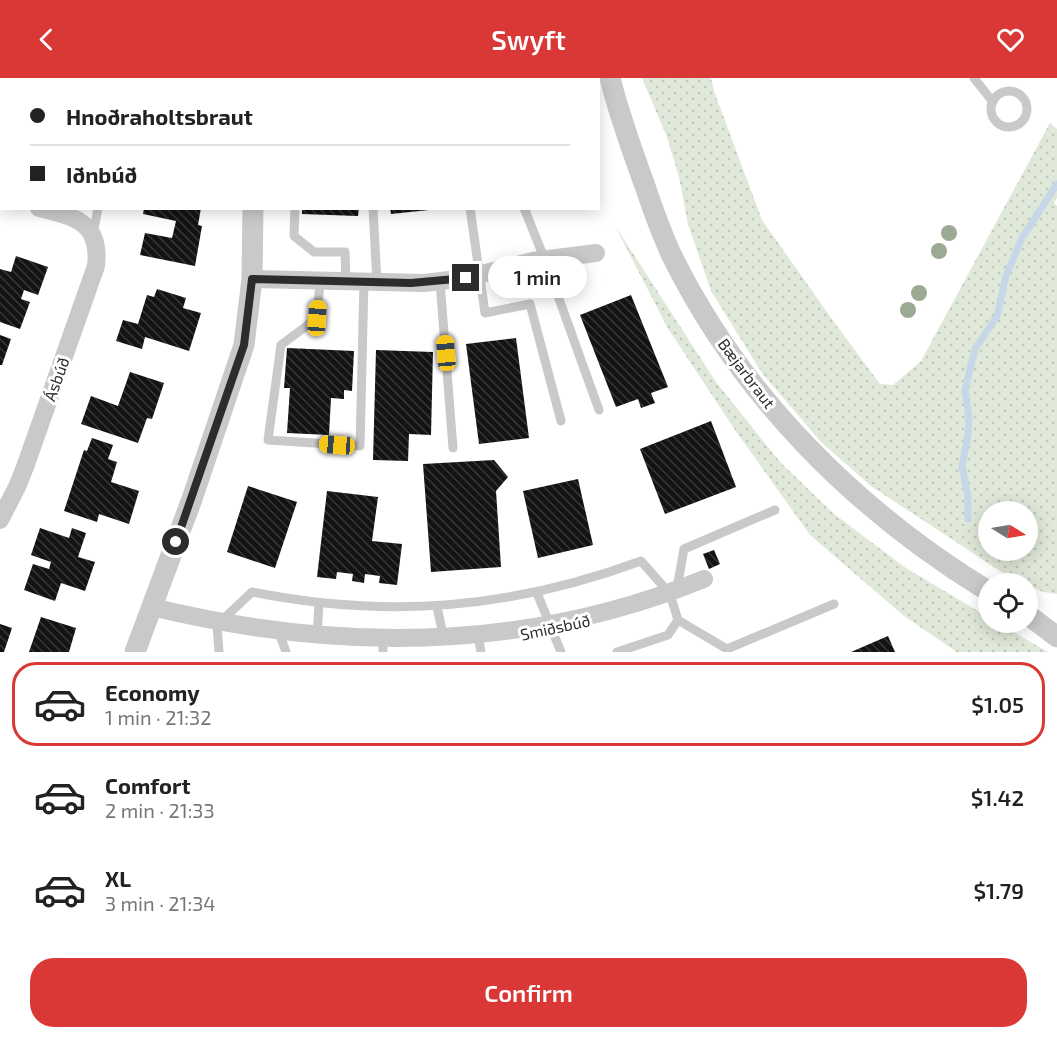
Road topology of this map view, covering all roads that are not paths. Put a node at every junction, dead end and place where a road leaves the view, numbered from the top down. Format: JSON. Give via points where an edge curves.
{"nodes":[{"id":1,"x":609,"y":78,"type":"edge"},
{"id":2,"x":974,"y":78,"type":"edge"},
{"id":3,"x":993,"y":102,"type":"dead end"},
{"id":4,"x":46,"y":210,"type":"edge"},
{"id":5,"x":98,"y":210,"type":"edge"},
{"id":6,"x":253,"y":210,"type":"edge"},
{"id":7,"x":295,"y":210,"type":"edge"},
{"id":8,"x":373,"y":210,"type":"edge"},
{"id":9,"x":470,"y":210,"type":"edge"},
{"id":10,"x":525,"y":210,"type":"edge"},
{"id":11,"x":93,"y":234,"type":"junction"},
{"id":12,"x":596,"y":253,"type":"dead end"},
{"id":13,"x":545,"y":260,"type":"junction"},
{"id":14,"x":478,"y":275,"type":"junction"},
{"id":15,"x":252,"y":279,"type":"junction"},
{"id":16,"x":320,"y":282,"type":"junction"},
{"id":17,"x":346,"y":282,"type":"junction"},
{"id":18,"x":440,"y":282,"type":"junction"},
{"id":19,"x":371,"y":283,"type":"junction"},
{"id":20,"x":599,"y":410,"type":"dead end"},
{"id":21,"x":561,"y":421,"type":"dead end"},
{"id":22,"x":453,"y":448,"type":"dead end"},
{"id":23,"x":775,"y":510,"type":"dead end"},
{"id":24,"x":0,"y":520,"type":"edge"},
{"id":25,"x":704,"y":579,"type":"dead end"},
{"id":26,"x":978,"y":585,"type":"edge"},
{"id":27,"x":673,"y":592,"type":"junction"},
{"id":28,"x":537,"y":593,"type":"junction"},
{"id":29,"x":319,"y":603,"type":"junction"},
{"id":30,"x":834,"y":604,"type":"dead end"},
{"id":31,"x":152,"y":607,"type":"junction"},
{"id":32,"x":437,"y":607,"type":"junction"},
{"id":33,"x":1038,"y":616,"type":"edge"},
{"id":34,"x":1057,"y":617,"type":"edge"},
{"id":35,"x":678,"y":620,"type":"junction"},
{"id":36,"x":1038,"y":623,"type":"edge"},
{"id":37,"x":217,"y":625,"type":"junction"},
{"id":38,"x":553,"y":629,"type":"junction"},
{"id":39,"x":1057,"y":637,"type":"edge"},
{"id":40,"x":317,"y":642,"type":"junction"},
{"id":41,"x":446,"y":644,"type":"junction"},
{"id":42,"x":283,"y":645,"type":"edge"},
{"id":43,"x":480,"y":646,"type":"edge"},
{"id":44,"x":383,"y":649,"type":"edge"},
{"id":45,"x":135,"y":652,"type":"edge"},
{"id":46,"x":219,"y":652,"type":"edge"},
{"id":47,"x":561,"y":652,"type":"edge"},
{"id":48,"x":617,"y":652,"type":"edge"}],
"edges":[{"from":1,"to":26,"type":"street","name":"Bæjarbraut","via":[[621,122],[672,257],[743,372],[838,478],[921,548]]},
{"from":2,"to":3,"type":"lane"},
{"from":4,"to":11,"type":"street","via":[[77,219]]},
{"from":5,"to":11,"type":"lane","name":"Ásbúð"},
{"from":6,"to":15,"type":"street"},
{"from":7,"to":17,"type":"lane","via":[[294,236],[314,252],[345,252]]},
{"from":8,"to":19,"type":"lane"},
{"from":9,"to":14,"type":"lane"},
{"from":10,"to":13,"type":"lane"},
{"from":11,"to":24,"type":"street","name":"Ásbúð","via":[[98,252],[96,266],[17,487]]},
{"from":12,"to":13,"type":"street"},
{"from":13,"to":14,"type":"street"},
{"from":13,"to":20,"type":"lane"},
{"from":14,"to":18,"type":"street"},
{"from":14,"to":21,"type":"lane","via":[[485,313],[530,304]]},
{"from":15,"to":16,"type":"street"},
{"from":15,"to":31,"type":"street","via":[[244,345]]},
{"from":16,"to":17,"type":"street"},
{"from":16,"to":19,"type":"lane","via":[[317,318],[281,345],[268,440],[360,446]]},
{"from":17,"to":19,"type":"street"},
{"from":18,"to":19,"type":"street"},
{"from":18,"to":22,"type":"lane"},
{"from":23,"to":27,"type":"lane","via":[[684,549]]},
{"from":25,"to":27,"type":"street","name":"Smiðsbúð"},
{"from":27,"to":28,"type":"lane","via":[[641,561]]},
{"from":27,"to":35,"type":"lane"},
{"from":27,"to":38,"type":"street","name":"Smiðsbúð","via":[[612,614]]},
{"from":28,"to":32,"type":"lane"},
{"from":28,"to":38,"type":"lane"},
{"from":29,"to":32,"type":"lane"},
{"from":29,"to":37,"type":"lane","via":[[252,592]]},
{"from":29,"to":40,"type":"lane"},
{"from":30,"to":35,"type":"lane","via":[[727,649]]},
{"from":31,"to":37,"type":"street","name":"Smiðsbúð"},
{"from":31,"to":45,"type":"street"},
{"from":32,"to":41,"type":"lane"},
{"from":33,"to":34,"type":"street"},
{"from":35,"to":48,"type":"lane","via":[[668,635]]},
{"from":36,"to":39,"type":"street"},
{"from":37,"to":42,"type":"street","name":"Smiðsbúð"},
{"from":37,"to":46,"type":"lane"},
{"from":38,"to":43,"type":"street","name":"Smiðsbúð"},
{"from":38,"to":47,"type":"lane"},
{"from":40,"to":42,"type":"street","name":"Smiðsbúð"},
{"from":40,"to":44,"type":"street","name":"Smiðsbúð"},
{"from":41,"to":43,"type":"street","name":"Smiðsbúð"},
{"from":41,"to":44,"type":"street","name":"Smiðsbúð"}]}
